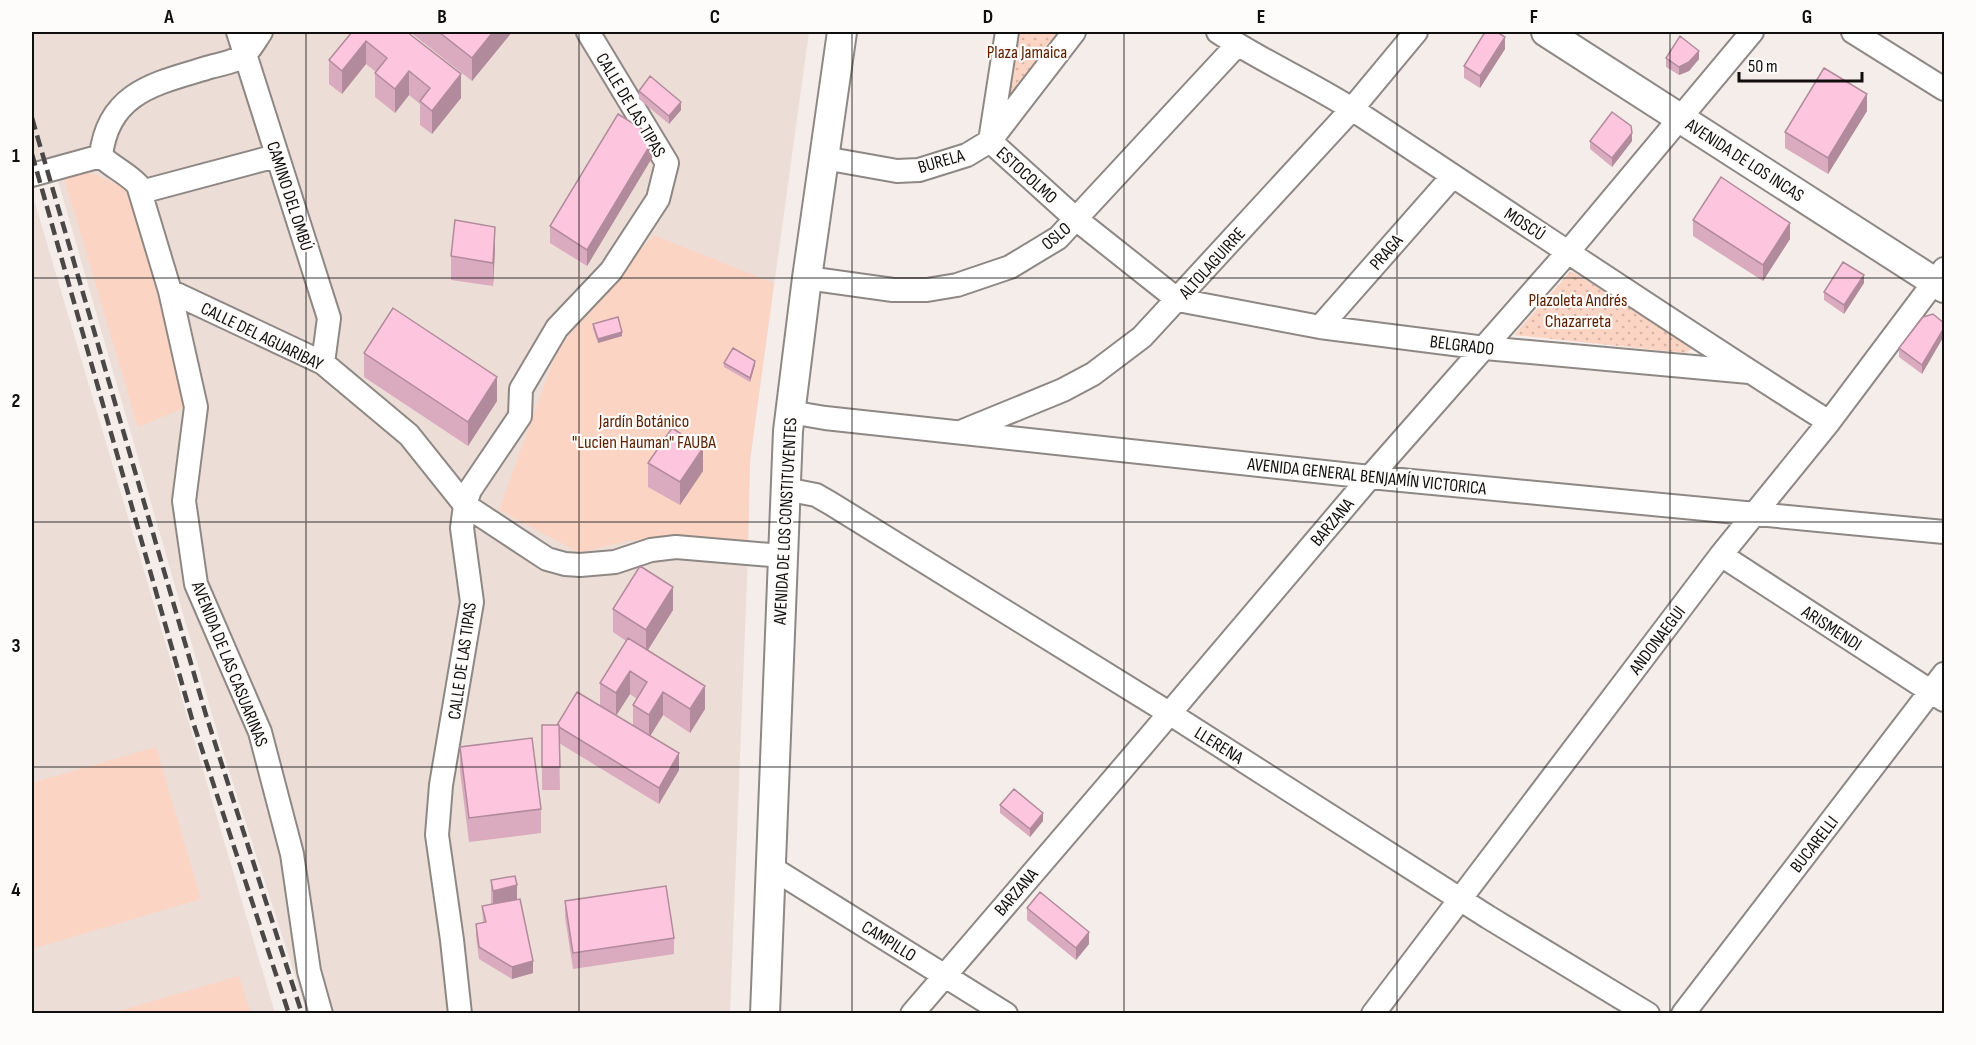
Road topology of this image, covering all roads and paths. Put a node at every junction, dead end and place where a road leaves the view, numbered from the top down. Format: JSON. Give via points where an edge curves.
{"nodes":[{"id":1,"x":237,"y":32,"type":"edge"},
{"id":2,"x":261,"y":32,"type":"edge"},
{"id":3,"x":588,"y":32,"type":"edge"},
{"id":4,"x":842,"y":32,"type":"edge"},
{"id":5,"x":1007,"y":32,"type":"edge"},
{"id":6,"x":1074,"y":32,"type":"edge"},
{"id":7,"x":1218,"y":32,"type":"edge"},
{"id":8,"x":1416,"y":32,"type":"edge"},
{"id":9,"x":1546,"y":32,"type":"edge"},
{"id":10,"x":1752,"y":32,"type":"edge"},
{"id":11,"x":1853,"y":32,"type":"edge"},
{"id":12,"x":1237,"y":45,"type":"junction"},
{"id":13,"x":244,"y":55,"type":"junction"},
{"id":14,"x":1944,"y":89,"type":"edge"},
{"id":15,"x":1352,"y":109,"type":"junction"},
{"id":16,"x":1679,"y":117,"type":"junction"},
{"id":17,"x":990,"y":141,"type":"junction"},
{"id":18,"x":101,"y":156,"type":"junction"},
{"id":19,"x":276,"y":156,"type":"junction"},
{"id":20,"x":824,"y":158,"type":"junction"},
{"id":21,"x":32,"y":175,"type":"edge"},
{"id":22,"x":1452,"y":177,"type":"junction"},
{"id":23,"x":141,"y":192,"type":"junction"},
{"id":24,"x":1076,"y":219,"type":"junction"},
{"id":25,"x":1568,"y":252,"type":"junction"},
{"id":26,"x":807,"y":278,"type":"junction"},
{"id":27,"x":1941,"y":280,"type":"edge"},
{"id":28,"x":170,"y":291,"type":"junction"},
{"id":29,"x":1178,"y":300,"type":"junction"},
{"id":30,"x":1320,"y":327,"type":"junction"},
{"id":31,"x":1485,"y":348,"type":"junction"},
{"id":32,"x":323,"y":363,"type":"junction"},
{"id":33,"x":1749,"y":372,"type":"junction"},
{"id":34,"x":790,"y":412,"type":"junction"},
{"id":35,"x":1829,"y":422,"type":"junction"},
{"id":36,"x":960,"y":432,"type":"junction"},
{"id":37,"x":1370,"y":477,"type":"junction"},
{"id":38,"x":785,"y":489,"type":"junction"},
{"id":39,"x":465,"y":505,"type":"junction"},
{"id":40,"x":1755,"y":513,"type":"junction"},
{"id":41,"x":1944,"y":532,"type":"edge"},
{"id":42,"x":1721,"y":555,"type":"junction"},
{"id":43,"x":782,"y":556,"type":"junction"},
{"id":44,"x":1944,"y":674,"type":"edge"},
{"id":45,"x":1938,"y":696,"type":"edge"},
{"id":46,"x":1169,"y":713,"type":"junction"},
{"id":47,"x":772,"y":868,"type":"junction"},
{"id":48,"x":1461,"y":899,"type":"junction"},
{"id":49,"x":943,"y":975,"type":"junction"},
{"id":50,"x":321,"y":1014,"type":"edge"},
{"id":51,"x":460,"y":1014,"type":"edge"},
{"id":52,"x":765,"y":1014,"type":"edge"},
{"id":53,"x":912,"y":1014,"type":"edge"},
{"id":54,"x":1006,"y":1014,"type":"edge"},
{"id":55,"x":1373,"y":1014,"type":"edge"},
{"id":56,"x":1648,"y":1014,"type":"edge"},
{"id":57,"x":1683,"y":1014,"type":"edge"}],
"edges":[{"from":1,"to":13,"type":"street","name":"CAMINO DEL OMBÚ"},
{"from":2,"to":13,"type":"street"},
{"from":3,"to":39,"type":"street","name":"CALLE DE LAS TIPAS","via":[[666,163],[658,199],[611,271],[557,328],[521,389],[520,416],[470,490]]},
{"from":4,"to":20,"type":"main road","name":"AVENIDA DE LOS CONSTITUYENTES"},
{"from":5,"to":17,"type":"street","name":"ESTOCOLMO"},
{"from":6,"to":17,"type":"street","name":"BURELA"},
{"from":7,"to":12,"type":"street","name":"MOSCÚ"},
{"from":8,"to":15,"type":"street","name":"ALTOLAGUIRRE"},
{"from":9,"to":16,"type":"main road","name":"AVENIDA DE LOS INCAS"},
{"from":10,"to":16,"type":"street","name":"BARZANA"},
{"from":11,"to":14,"type":"street"},
{"from":12,"to":15,"type":"street","name":"MOSCÚ"},
{"from":12,"to":24,"type":"street","name":"OSLO"},
{"from":13,"to":18,"type":"street","via":[[134,95],[104,137]]},
{"from":13,"to":19,"type":"street","name":"CAMINO DEL OMBÚ"},
{"from":15,"to":22,"type":"street","name":"MOSCÚ"},
{"from":15,"to":29,"type":"street","name":"ALTOLAGUIRRE"},
{"from":16,"to":25,"type":"street","name":"BARZANA"},
{"from":16,"to":27,"type":"main road","name":"AVENIDA DE LOS INCAS"},
{"from":17,"to":20,"type":"street","name":"BURELA","via":[[968,155],[919,170],[897,171]]},
{"from":17,"to":24,"type":"street","name":"ESTOCOLMO"},
{"from":18,"to":21,"type":"street"},
{"from":18,"to":23,"type":"street","name":"AVENIDA DE LAS CASUARINAS","via":[[133,179]]},
{"from":19,"to":23,"type":"street"},
{"from":19,"to":32,"type":"street","name":"CAMINO DEL OMBÚ","via":[[329,318]]},
{"from":20,"to":26,"type":"main road","name":"AVENIDA DE LOS CONSTITUYENTES"},
{"from":22,"to":25,"type":"street","name":"MOSCÚ"},
{"from":22,"to":30,"type":"street","name":"PRAGA"},
{"from":23,"to":28,"type":"street","name":"AVENIDA DE LAS CASUARINAS"},
{"from":24,"to":26,"type":"street","name":"OSLO","via":[[1035,254],[957,285],[893,290]]},
{"from":24,"to":29,"type":"street","name":"ESTOCOLMO"},
{"from":25,"to":31,"type":"street","name":"BARZANA"},
{"from":25,"to":33,"type":"street","name":"MOSCÚ"},
{"from":26,"to":34,"type":"main road","name":"AVENIDA DE LOS CONSTITUYENTES"},
{"from":27,"to":35,"type":"street","name":"ANDONAEGUI"},
{"from":28,"to":32,"type":"street","name":"CALLE DEL AGUARIBAY"},
{"from":28,"to":50,"type":"street","name":"AVENIDA DE LAS CASUARINAS","via":[[196,407],[184,501],[196,584],[260,732],[292,854],[309,971]]},
{"from":29,"to":30,"type":"street","name":"BELGRADO"},
{"from":29,"to":36,"type":"street","name":"ALTOLAGUIRRE","via":[[1142,337],[1093,374]]},
{"from":30,"to":31,"type":"street","name":"BELGRADO"},
{"from":31,"to":33,"type":"street","name":"BELGRADO"},
{"from":31,"to":37,"type":"street","name":"BARZANA"},
{"from":32,"to":39,"type":"street","name":"CALLE DEL AGUARIBAY","via":[[409,435]]},
{"from":33,"to":35,"type":"street","name":"MOSCÚ"},
{"from":34,"to":36,"type":"street","name":"AVENIDA GENERAL BENJAMÍN VICTORICA"},
{"from":34,"to":38,"type":"main road","name":"AVENIDA DE LOS CONSTITUYENTES"},
{"from":35,"to":40,"type":"street","name":"ANDONAEGUI"},
{"from":36,"to":37,"type":"street","name":"AVENIDA GENERAL BENJAMÍN VICTORICA"},
{"from":37,"to":40,"type":"street","name":"AVENIDA GENERAL BENJAMÍN VICTORICA"},
{"from":37,"to":46,"type":"street","name":"BARZANA"},
{"from":38,"to":43,"type":"main road","name":"AVENIDA DE LOS CONSTITUYENTES"},
{"from":38,"to":46,"type":"street","name":"LLERENA","via":[[816,495],[830,503]]},
{"from":39,"to":43,"type":"street","name":"CALLE DEL AGUARIBAY","via":[[547,559],[565,564],[615,562],[651,550],[676,547]]},
{"from":39,"to":51,"type":"street","name":"CALLE DE LAS TIPAS","via":[[462,528],[472,602],[441,785],[437,835]]},
{"from":40,"to":41,"type":"street","name":"AVENIDA GENERAL BENJAMÍN VICTORICA"},
{"from":40,"to":42,"type":"street","name":"ANDONAEGUI"},
{"from":42,"to":45,"type":"street","name":"ARISMENDI"},
{"from":42,"to":48,"type":"street","name":"ANDONAEGUI"},
{"from":43,"to":47,"type":"main road","name":"AVENIDA DE LOS CONSTITUYENTES"},
{"from":44,"to":45,"type":"street","name":"BUCARELLI"},
{"from":45,"to":57,"type":"street","name":"BUCARELLI"},
{"from":46,"to":48,"type":"street","name":"LLERENA"},
{"from":46,"to":49,"type":"street","name":"BARZANA"},
{"from":47,"to":49,"type":"street","name":"CAMPILLO"},
{"from":47,"to":52,"type":"main road","name":"AVENIDA DE LOS CONSTITUYENTES"},
{"from":48,"to":55,"type":"street","name":"ANDONAEGUI"},
{"from":48,"to":56,"type":"street","name":"LLERENA"},
{"from":49,"to":53,"type":"street","name":"BARZANA"},
{"from":49,"to":54,"type":"street","name":"CAMPILLO"}]}
